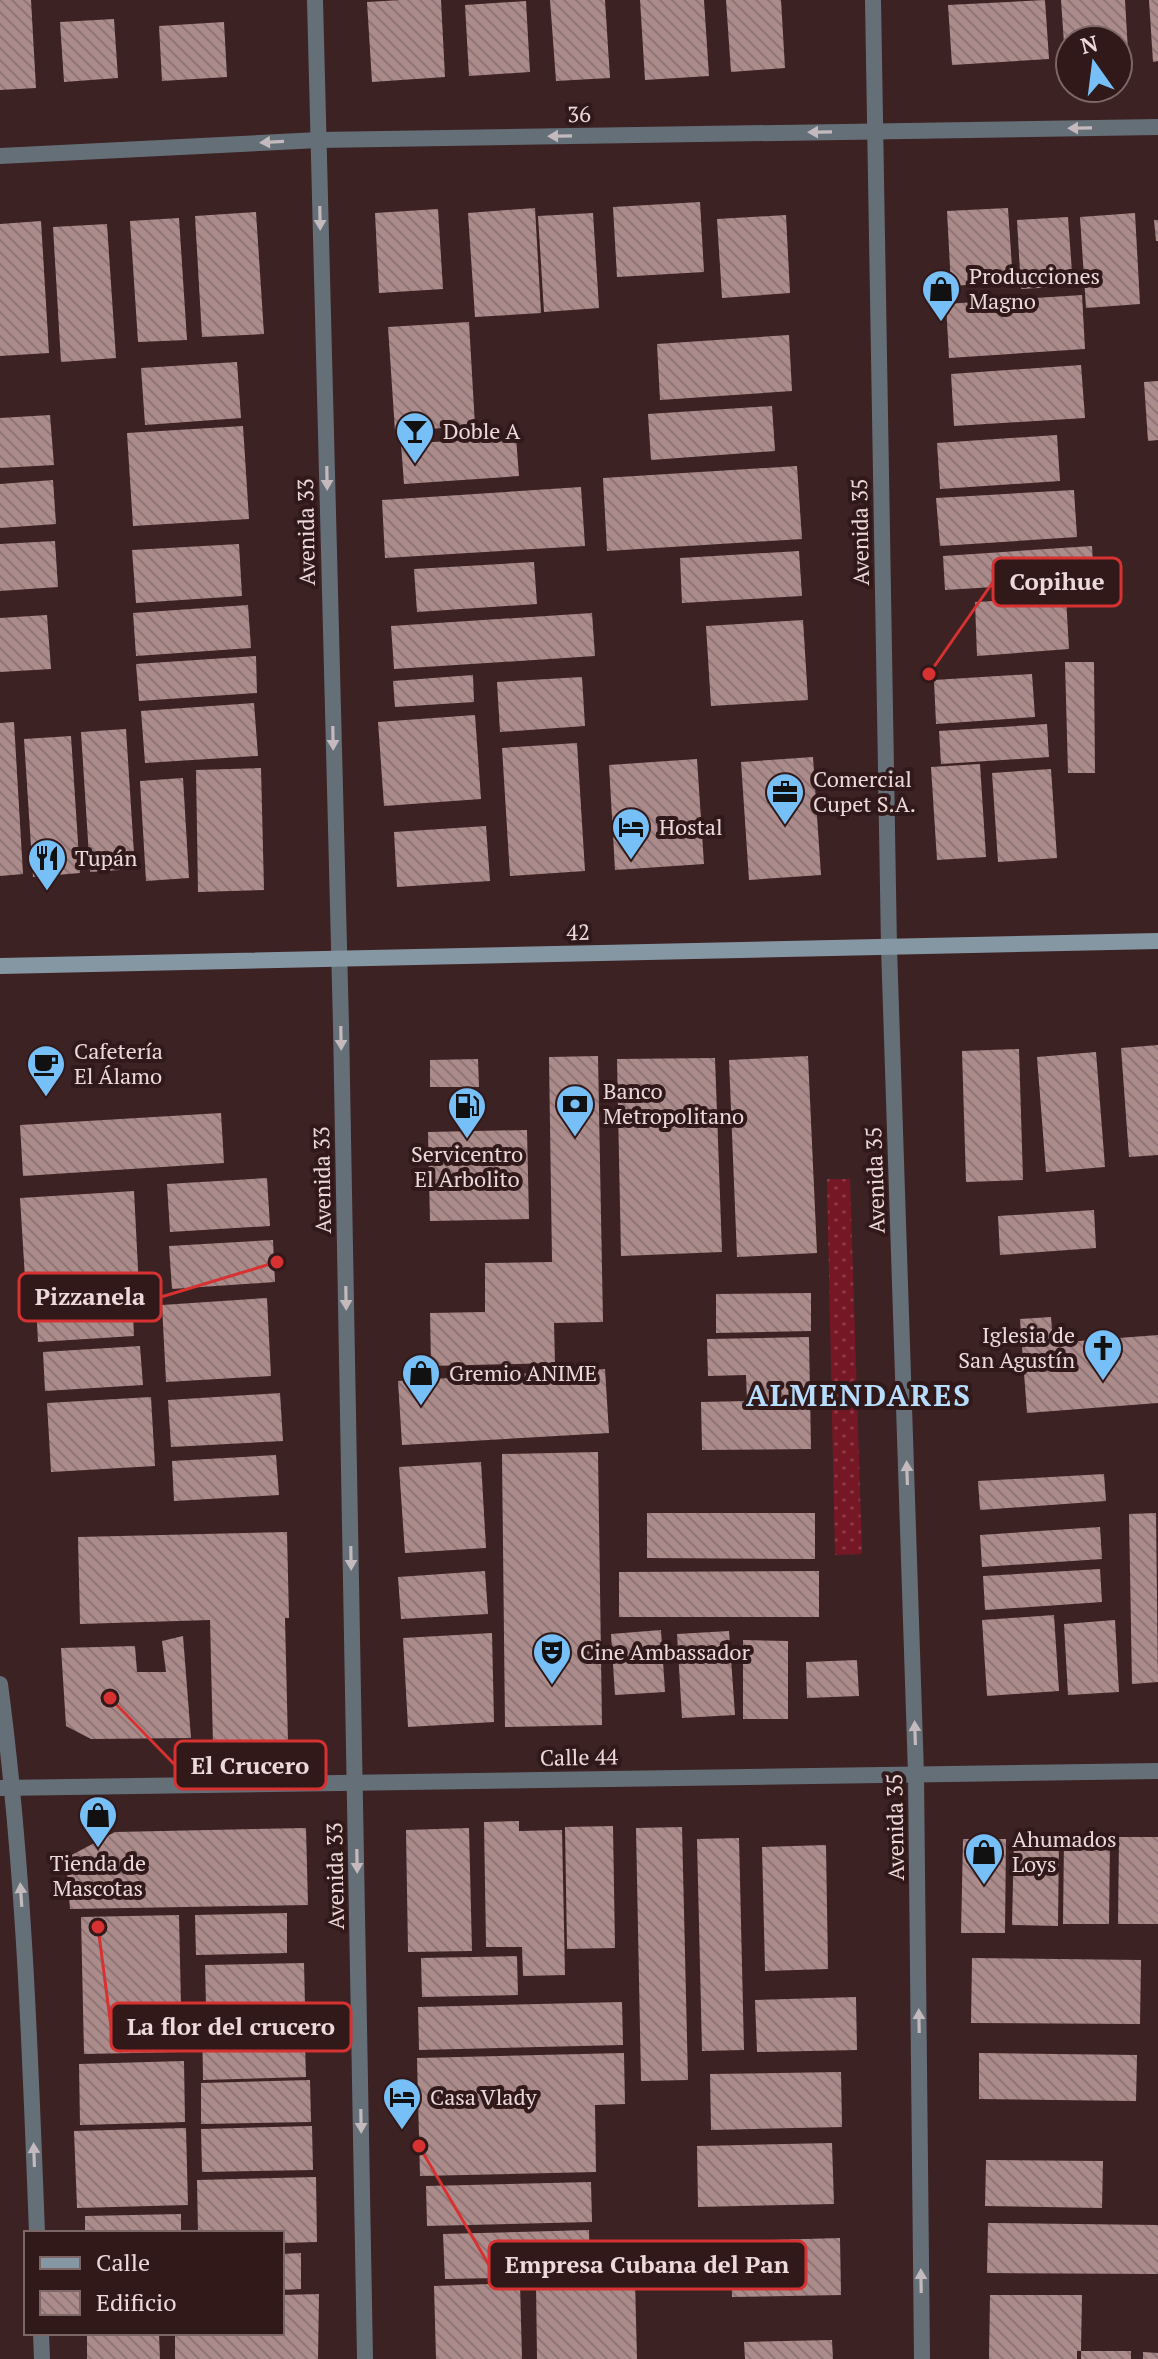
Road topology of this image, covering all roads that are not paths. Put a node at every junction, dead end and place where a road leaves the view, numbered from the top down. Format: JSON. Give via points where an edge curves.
{"nodes":[{"id":1,"x":315,"y":0,"type":"edge"},
{"id":2,"x":873,"y":0,"type":"edge"},
{"id":3,"x":1158,"y":127,"type":"edge"},
{"id":4,"x":875,"y":132,"type":"junction"},
{"id":5,"x":319,"y":140,"type":"junction"},
{"id":6,"x":0,"y":156,"type":"edge"},
{"id":7,"x":1158,"y":941,"type":"edge"},
{"id":8,"x":889,"y":947,"type":"junction"},
{"id":9,"x":338,"y":960,"type":"junction"},
{"id":10,"x":0,"y":966,"type":"edge"},
{"id":11,"x":0,"y":1684,"type":"edge"},
{"id":12,"x":1158,"y":1771,"type":"edge"},
{"id":13,"x":916,"y":1774,"type":"junction"},
{"id":14,"x":356,"y":1783,"type":"junction"},
{"id":15,"x":7,"y":1788,"type":"edge"},
{"id":16,"x":37,"y":2231,"type":"edge"},
{"id":17,"x":41,"y":2335,"type":"edge"},
{"id":18,"x":42,"y":2359,"type":"edge"},
{"id":19,"x":365,"y":2359,"type":"edge"},
{"id":20,"x":922,"y":2359,"type":"edge"}],
"edges":[{"from":1,"to":5,"type":"street","name":"Avenida 33"},
{"from":2,"to":4,"type":"street","name":"Avenida 35"},
{"from":3,"to":4,"type":"street","name":"36","one_way":true},
{"from":4,"to":5,"type":"street","name":"36","one_way":true},
{"from":4,"to":8,"type":"street","name":"Avenida 35"},
{"from":5,"to":6,"type":"street","name":"36","one_way":true},
{"from":5,"to":9,"type":"street","name":"Avenida 33","one_way":true},
{"from":7,"to":8,"type":"main road","name":"42"},
{"from":8,"to":9,"type":"main road","name":"42"},
{"from":13,"to":8,"type":"street","name":"Avenida 35","one_way":true},
{"from":9,"to":10,"type":"main road","name":"42"},
{"from":9,"to":14,"type":"street","name":"Avenida 33","one_way":true},
{"from":11,"to":15,"type":"street"},
{"from":12,"to":13,"type":"street","name":"Calle 44"},
{"from":13,"to":14,"type":"street","name":"Calle 44"},
{"from":20,"to":13,"type":"street","name":"Avenida 35","one_way":true},
{"from":14,"to":15,"type":"street","name":"Calle 44"},
{"from":14,"to":19,"type":"street","name":"Avenida 33","one_way":true},
{"from":16,"to":15,"type":"street","one_way":true,"via":[[24,1945]]},
{"from":17,"to":18,"type":"street"}]}
